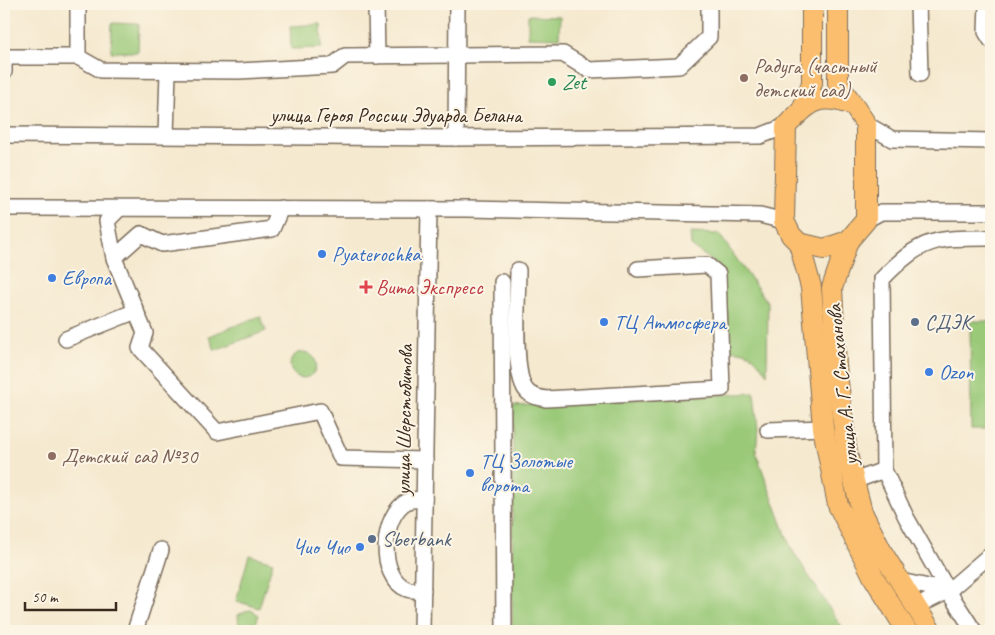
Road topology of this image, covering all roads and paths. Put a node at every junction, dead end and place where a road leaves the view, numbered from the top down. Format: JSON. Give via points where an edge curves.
{"nodes":[{"id":1,"x":78,"y":4,"type":"edge"},
{"id":2,"x":376,"y":4,"type":"edge"},
{"id":3,"x":457,"y":4,"type":"edge"},
{"id":4,"x":709,"y":4,"type":"edge"},
{"id":5,"x":812,"y":4,"type":"edge"},
{"id":6,"x":838,"y":4,"type":"edge"},
{"id":7,"x":918,"y":4,"type":"edge"},
{"id":8,"x":987,"y":4,"type":"edge"},
{"id":9,"x":991,"y":40,"type":"edge"},
{"id":10,"x":456,"y":55,"type":"junction"},
{"id":11,"x":377,"y":56,"type":"junction"},
{"id":12,"x":4,"y":57,"type":"edge"},
{"id":13,"x":78,"y":57,"type":"junction"},
{"id":14,"x":4,"y":72,"type":"edge"},
{"id":15,"x":168,"y":72,"type":"junction"},
{"id":16,"x":920,"y":74,"type":"dead end"},
{"id":17,"x":852,"y":104,"type":"junction"},
{"id":18,"x":802,"y":110,"type":"junction"},
{"id":19,"x":866,"y":124,"type":"junction"},
{"id":20,"x":786,"y":126,"type":"junction"},
{"id":21,"x":4,"y":135,"type":"edge"},
{"id":22,"x":166,"y":135,"type":"junction"},
{"id":23,"x":456,"y":138,"type":"junction"},
{"id":24,"x":991,"y":141,"type":"edge"},
{"id":25,"x":4,"y":208,"type":"edge"},
{"id":26,"x":281,"y":208,"type":"junction"},
{"id":27,"x":119,"y":209,"type":"junction"},
{"id":28,"x":429,"y":209,"type":"junction"},
{"id":29,"x":991,"y":212,"type":"edge"},
{"id":30,"x":866,"y":220,"type":"junction"},
{"id":31,"x":784,"y":221,"type":"junction"},
{"id":32,"x":991,"y":238,"type":"edge"},
{"id":33,"x":848,"y":241,"type":"junction"},
{"id":34,"x":799,"y":243,"type":"junction"},
{"id":35,"x":114,"y":258,"type":"junction"},
{"id":36,"x":638,"y":269,"type":"dead end"},
{"id":37,"x":518,"y":270,"type":"dead end"},
{"id":38,"x":502,"y":282,"type":"dead end"},
{"id":39,"x":136,"y":311,"type":"junction"},
{"id":40,"x":66,"y":339,"type":"dead end"},
{"id":41,"x":823,"y":428,"type":"junction"},
{"id":42,"x":768,"y":430,"type":"dead end"},
{"id":43,"x":425,"y":460,"type":"junction"},
{"id":44,"x":884,"y":470,"type":"junction"},
{"id":45,"x":854,"y":481,"type":"junction"},
{"id":46,"x":424,"y":499,"type":"junction"},
{"id":47,"x":161,"y":550,"type":"dead end"},
{"id":48,"x":991,"y":554,"type":"edge"},
{"id":49,"x":900,"y":581,"type":"junction"},
{"id":50,"x":423,"y":590,"type":"junction"},
{"id":51,"x":948,"y":591,"type":"junction"},
{"id":52,"x":916,"y":608,"type":"junction"},
{"id":53,"x":135,"y":631,"type":"edge"},
{"id":54,"x":422,"y":631,"type":"edge"},
{"id":55,"x":504,"y":631,"type":"edge"},
{"id":56,"x":907,"y":631,"type":"edge"},
{"id":57,"x":931,"y":631,"type":"edge"},
{"id":58,"x":974,"y":631,"type":"edge"}],
"edges":[{"from":1,"to":13,"type":"street"},
{"from":2,"to":11,"type":"street"},
{"from":3,"to":10,"type":"street"},
{"from":4,"to":10,"type":"street","via":[[709,37],[679,66],[590,70],[563,54]]},
{"from":5,"to":18,"type":"main road","via":[[812,84]]},
{"from":6,"to":17,"type":"main road","via":[[838,83]]},
{"from":7,"to":16,"type":"street"},
{"from":8,"to":9,"type":"street","via":[[986,32]]},
{"from":10,"to":11,"type":"street"},
{"from":10,"to":23,"type":"street"},
{"from":11,"to":15,"type":"street","via":[[345,56],[332,66]]},
{"from":12,"to":13,"type":"street"},
{"from":12,"to":14,"type":"street"},
{"from":13,"to":15,"type":"street","via":[[100,70]]},
{"from":15,"to":22,"type":"street"},
{"from":17,"to":18,"type":"main road","via":[[834,98],[818,99]]},
{"from":17,"to":19,"type":"main road"},
{"from":18,"to":20,"type":"main road"},
{"from":19,"to":24,"type":"street","via":[[892,139]]},
{"from":19,"to":30,"type":"main road"},
{"from":20,"to":23,"type":"street","name":"улица Героя России Эдуарда Белана","via":[[760,136]]},
{"from":20,"to":31,"type":"main road"},
{"from":21,"to":22,"type":"street","name":"улица Героя России Эдуарда Белана"},
{"from":22,"to":23,"type":"street","name":"улица Героя России Эдуарда Белана"},
{"from":25,"to":27,"type":"street"},
{"from":26,"to":27,"type":"street"},
{"from":26,"to":28,"type":"street"},
{"from":26,"to":35,"type":"street","via":[[272,229],[162,244],[141,234]]},
{"from":27,"to":35,"type":"street","via":[[107,221]]},
{"from":28,"to":31,"type":"street","via":[[760,215]]},
{"from":28,"to":43,"type":"street","name":"улица Шерстобитова"},
{"from":29,"to":30,"type":"street","via":[[881,212]]},
{"from":30,"to":33,"type":"main road"},
{"from":31,"to":34,"type":"main road","name":"улица А. Г. Стаханова"},
{"from":32,"to":44,"type":"street","via":[[948,238],[929,242],[904,257],[882,279]]},
{"from":33,"to":34,"type":"main road","via":[[824,249]]},
{"from":33,"to":45,"type":"main road","name":"улица А. Г. Стаханова","via":[[832,288],[836,366],[847,454]]},
{"from":34,"to":41,"type":"main road","name":"улица А. Г. Стаханова","via":[[811,287]]},
{"from":35,"to":39,"type":"street"},
{"from":36,"to":37,"type":"street","via":[[707,265],[718,274],[722,390],[546,399],[533,396],[524,388],[518,370]]},
{"from":38,"to":55,"type":"street"},
{"from":39,"to":40,"type":"street"},
{"from":39,"to":43,"type":"street","via":[[144,333],[140,348],[217,432],[320,411],[341,458]]},
{"from":41,"to":42,"type":"street"},
{"from":41,"to":56,"type":"main road","name":"улица А. Г. Стаханова","via":[[838,506],[874,578]]},
{"from":43,"to":46,"type":"street","name":"улица Шерстобитова"},
{"from":44,"to":45,"type":"street"},
{"from":44,"to":51,"type":"street","via":[[906,517]]},
{"from":45,"to":49,"type":"main road","name":"улица А. Г. Стаханова","via":[[862,512]]},
{"from":46,"to":50,"type":"street","name":"улица Шерстобитова"},
{"from":46,"to":50,"type":"street","via":[[409,501],[402,506],[387,532],[385,545],[388,564],[400,585],[408,590]]},
{"from":47,"to":53,"type":"street"},
{"from":48,"to":51,"type":"street"},
{"from":49,"to":51,"type":"street"},
{"from":49,"to":52,"type":"main road","name":"улица А. Г. Стаханова"},
{"from":50,"to":54,"type":"street","name":"улица Шерстобитова"},
{"from":51,"to":52,"type":"street"},
{"from":51,"to":58,"type":"street"},
{"from":52,"to":57,"type":"main road","name":"улица А. Г. Стаханова"}]}
